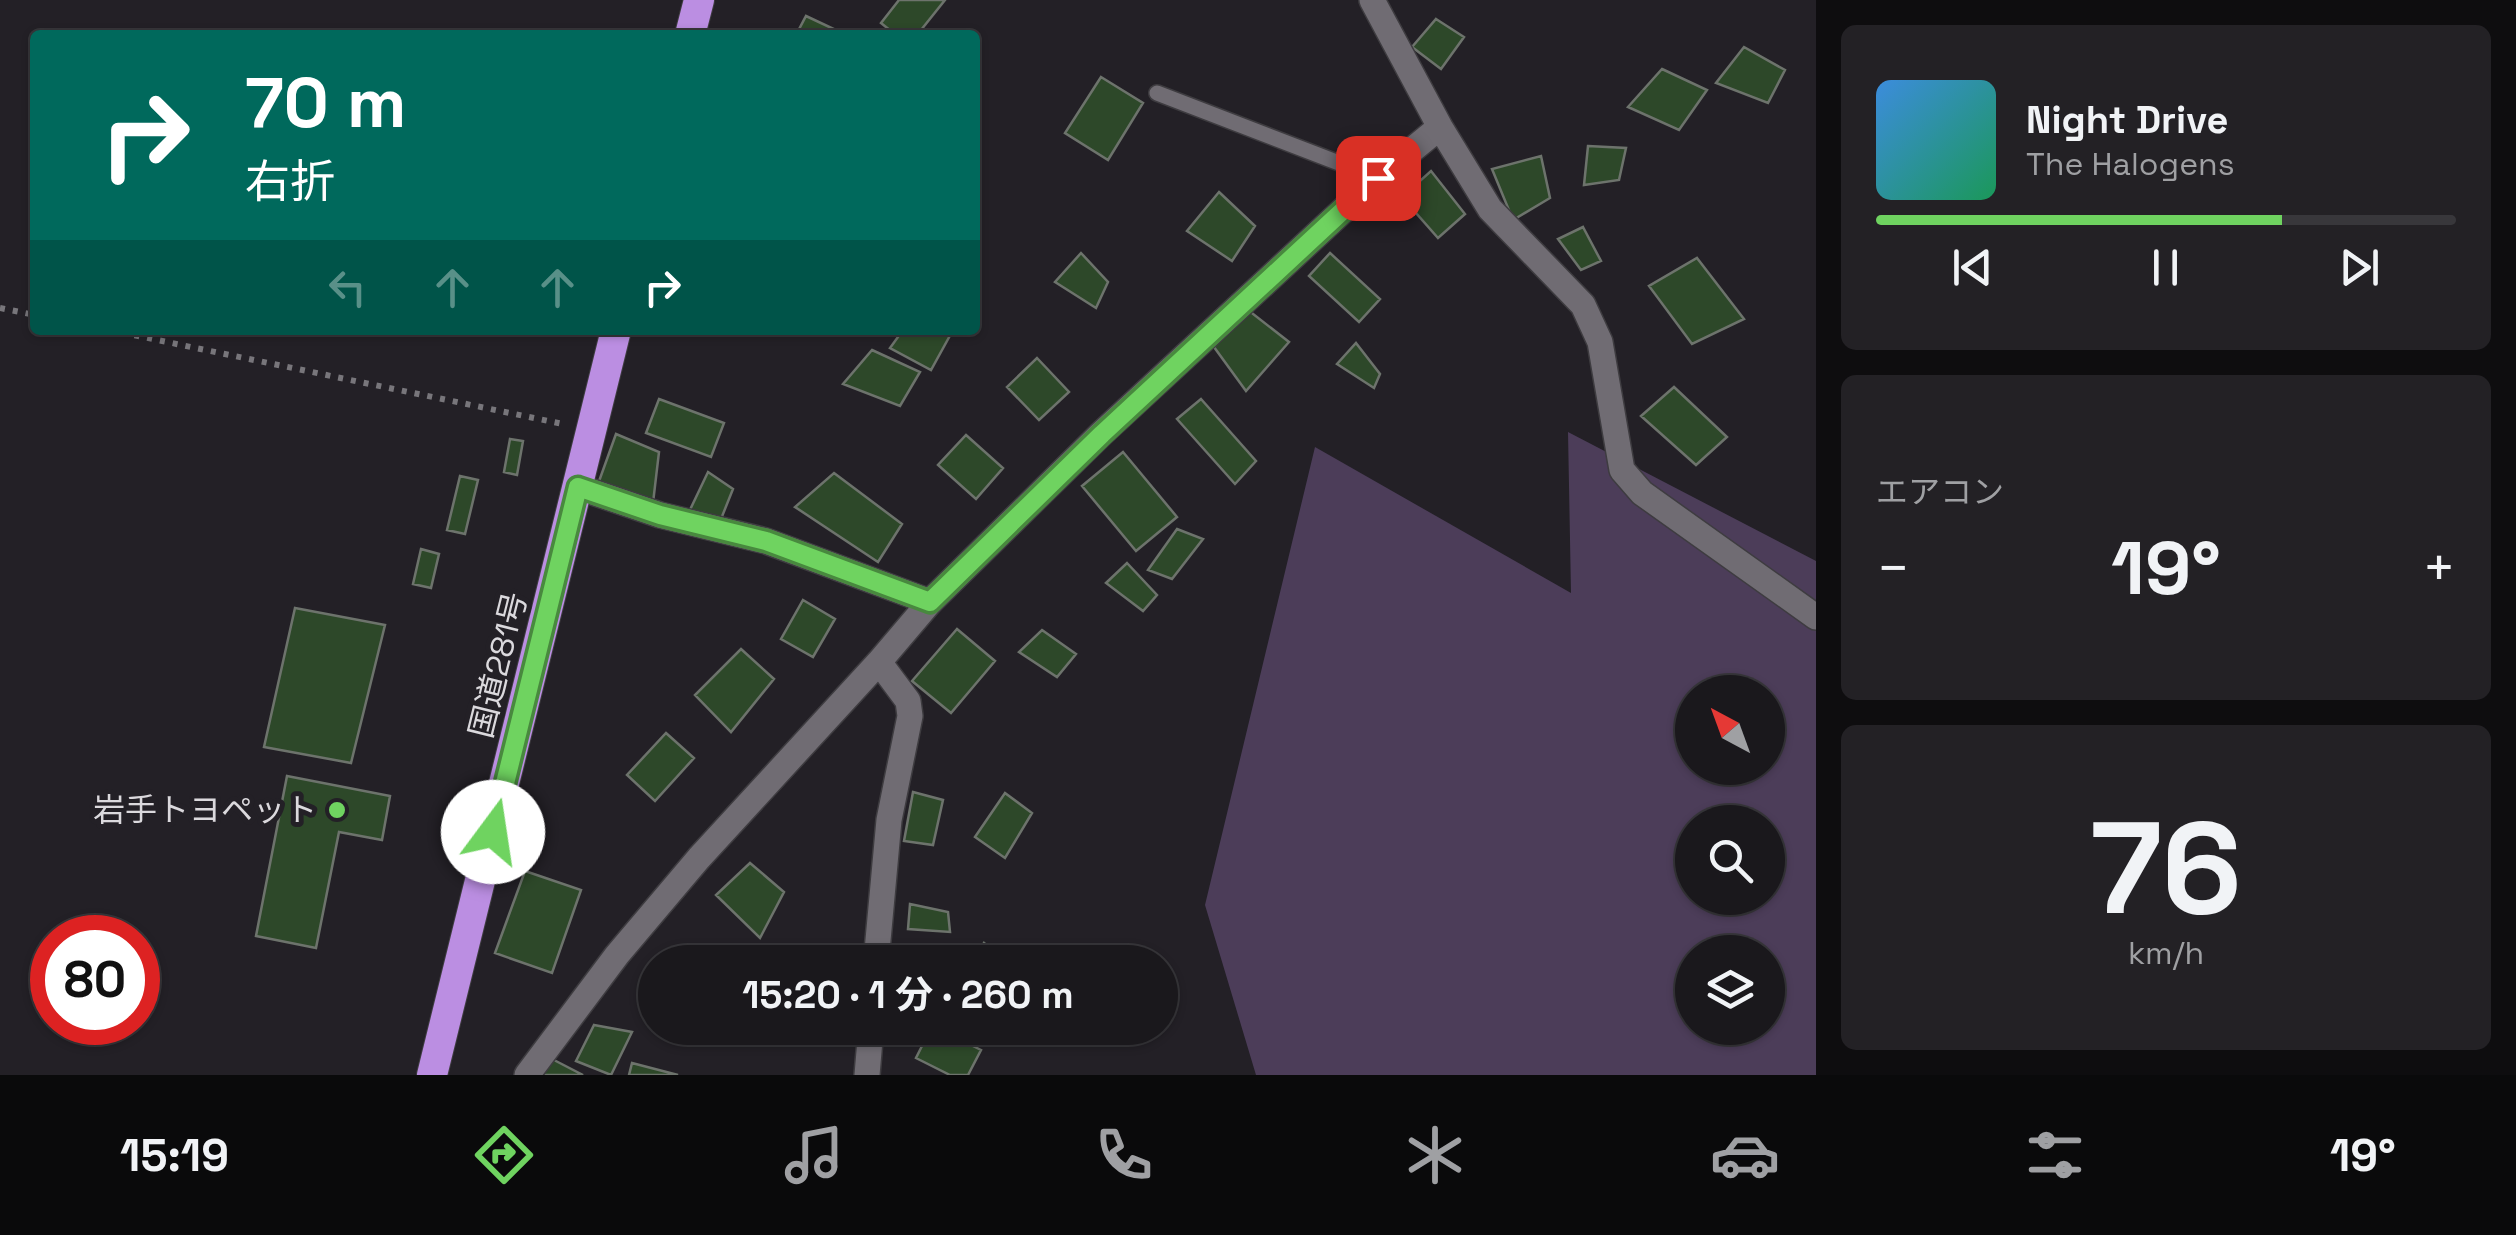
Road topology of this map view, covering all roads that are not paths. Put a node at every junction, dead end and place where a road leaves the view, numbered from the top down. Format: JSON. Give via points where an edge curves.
{"nodes":[{"id":1,"x":698,"y":0,"type":"edge"},
{"id":2,"x":1372,"y":0,"type":"edge"},
{"id":3,"x":691,"y":30,"type":"edge"},
{"id":4,"x":1157,"y":93,"type":"dead end"},
{"id":5,"x":1440,"y":127,"type":"junction"},
{"id":6,"x":1378,"y":178,"type":"junction"},
{"id":7,"x":615,"y":335,"type":"edge"},
{"id":8,"x":578,"y":487,"type":"junction"},
{"id":9,"x":930,"y":602,"type":"junction"},
{"id":10,"x":1816,"y":617,"type":"edge"},
{"id":11,"x":879,"y":662,"type":"junction"},
{"id":12,"x":877,"y":945,"type":"edge"},
{"id":13,"x":869,"y":1045,"type":"edge"},
{"id":14,"x":432,"y":1075,"type":"edge"},
{"id":15,"x":528,"y":1075,"type":"edge"},
{"id":16,"x":866,"y":1075,"type":"edge"}],
"edges":[{"from":1,"to":3,"type":"highway"},
{"from":2,"to":5,"type":"street"},
{"from":4,"to":6,"type":"lane"},
{"from":5,"to":6,"type":"street"},
{"from":5,"to":10,"type":"street","via":[[1490,209],[1583,305],[1600,342],[1622,470],[1642,493]]},
{"from":6,"to":9,"type":"street"},
{"from":7,"to":8,"type":"highway","name":"国道281号"},
{"from":8,"to":9,"type":"street","via":[[766,541]]},
{"from":8,"to":14,"type":"highway","name":"国道281号"},
{"from":9,"to":11,"type":"street"},
{"from":11,"to":12,"type":"street","via":[[908,701],[910,716],[888,820]]},
{"from":11,"to":15,"type":"street","via":[[699,858]]},
{"from":13,"to":16,"type":"street"}]}
